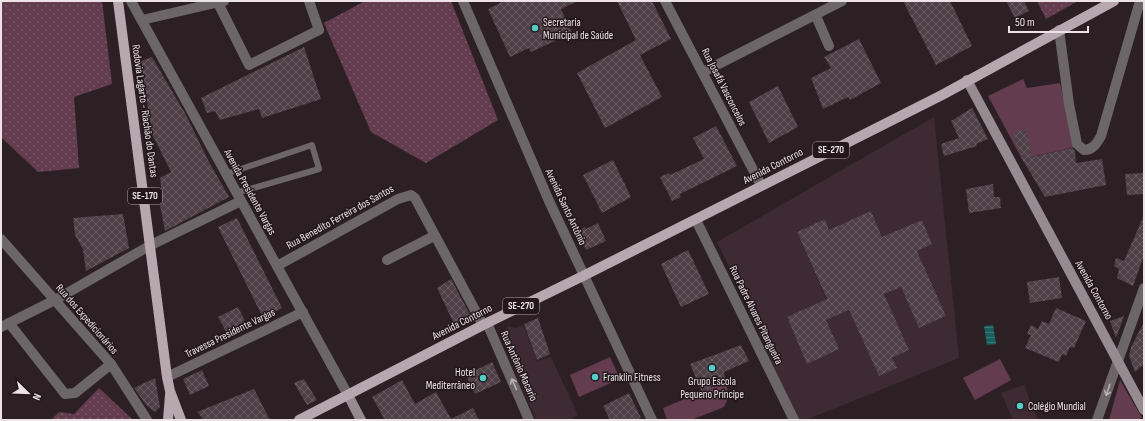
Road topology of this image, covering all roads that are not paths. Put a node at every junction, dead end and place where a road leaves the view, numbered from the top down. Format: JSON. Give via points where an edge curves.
{"nodes":[{"id":1,"x":118,"y":1,"type":"edge"},
{"id":2,"x":131,"y":1,"type":"edge"},
{"id":3,"x":309,"y":1,"type":"edge"},
{"id":4,"x":463,"y":1,"type":"edge"},
{"id":5,"x":665,"y":1,"type":"edge"},
{"id":6,"x":842,"y":1,"type":"edge"},
{"id":7,"x":1114,"y":1,"type":"edge"},
{"id":8,"x":1140,"y":1,"type":"edge"},
{"id":9,"x":221,"y":2,"type":"edge"},
{"id":10,"x":816,"y":16,"type":"junction"},
{"id":11,"x":142,"y":20,"type":"junction"},
{"id":12,"x":1059,"y":30,"type":"junction"},
{"id":13,"x":829,"y":46,"type":"dead end"},
{"id":14,"x":703,"y":72,"type":"junction"},
{"id":15,"x":967,"y":80,"type":"junction"},
{"id":16,"x":226,"y":174,"type":"junction"},
{"id":17,"x":761,"y":185,"type":"junction"},
{"id":18,"x":239,"y":197,"type":"junction"},
{"id":19,"x":696,"y":220,"type":"junction"},
{"id":20,"x":434,"y":236,"type":"junction"},
{"id":21,"x":1,"y":239,"type":"edge"},
{"id":22,"x":151,"y":245,"type":"junction"},
{"id":23,"x":387,"y":260,"type":"dead end"},
{"id":24,"x":277,"y":266,"type":"junction"},
{"id":25,"x":585,"y":276,"type":"junction"},
{"id":26,"x":1144,"y":288,"type":"edge"},
{"id":27,"x":55,"y":300,"type":"junction"},
{"id":28,"x":303,"y":312,"type":"junction"},
{"id":29,"x":485,"y":324,"type":"junction"},
{"id":30,"x":5,"y":325,"type":"edge"},
{"id":31,"x":1118,"y":360,"type":"junction"},
{"id":32,"x":111,"y":364,"type":"junction"},
{"id":33,"x":167,"y":377,"type":"junction"},
{"id":34,"x":170,"y":391,"type":"junction"},
{"id":35,"x":348,"y":395,"type":"junction"},
{"id":36,"x":1144,"y":410,"type":"edge"},
{"id":37,"x":147,"y":420,"type":"edge"},
{"id":38,"x":168,"y":420,"type":"edge"},
{"id":39,"x":181,"y":420,"type":"edge"},
{"id":40,"x":299,"y":420,"type":"edge"},
{"id":41,"x":361,"y":420,"type":"edge"},
{"id":42,"x":529,"y":420,"type":"edge"},
{"id":43,"x":652,"y":420,"type":"edge"},
{"id":44,"x":794,"y":420,"type":"edge"},
{"id":45,"x":1098,"y":420,"type":"edge"}],
"edges":[{"from":1,"to":22,"type":"main road","name":"Rodovia Lagarto - Riachão do Dantas","number":"SE-170"},
{"from":2,"to":11,"type":"street","name":"Avenida Presidente Vargas"},
{"from":3,"to":9,"type":"street","via":[[319,30],[249,65]]},
{"from":4,"to":25,"type":"street","name":"Avenida Santo Antônio","via":[[518,131]]},
{"from":5,"to":14,"type":"street","name":"Rua Josafá Vasconcelos"},
{"from":6,"to":10,"type":"street"},
{"from":7,"to":12,"type":"main road","number":"SE-270"},
{"from":8,"to":12,"type":"street","via":[[1100,136],[1093,147],[1087,150],[1077,144]]},
{"from":9,"to":11,"type":"street"},
{"from":10,"to":13,"type":"street"},
{"from":10,"to":14,"type":"street"},
{"from":11,"to":16,"type":"street","name":"Avenida Presidente Vargas"},
{"from":12,"to":15,"type":"main road","number":"SE-270"},
{"from":14,"to":17,"type":"street","name":"Rua Josafá Vasconcelos"},
{"from":15,"to":17,"type":"main road","name":"Avenida Contorno","number":"SE-270"},
{"from":15,"to":31,"type":"main road","name":"Avenida Contorno"},
{"from":16,"to":18,"type":"street","name":"Avenida Presidente Vargas"},
{"from":16,"to":18,"type":"lane","via":[[312,145],[319,169]]},
{"from":17,"to":19,"type":"main road","name":"Avenida Contorno","number":"SE-270"},
{"from":18,"to":22,"type":"street"},
{"from":18,"to":24,"type":"street","name":"Avenida Presidente Vargas"},
{"from":19,"to":25,"type":"main road","name":"Avenida Contorno","number":"SE-270"},
{"from":19,"to":44,"type":"street","name":"Rua Padre Alvares Pitangueira"},
{"from":20,"to":23,"type":"street"},
{"from":20,"to":24,"type":"street","name":"Rua Benedito Ferreira dos Santos","via":[[415,198],[410,194]]},
{"from":20,"to":29,"type":"street","name":"Rua Benedito Ferreira dos Santos"},
{"from":21,"to":27,"type":"street","name":"Rua dos Expedicionários"},
{"from":22,"to":27,"type":"street"},
{"from":22,"to":33,"type":"main road","name":"Rodovia Lagarto - Riachão do Dantas","number":"SE-170"},
{"from":24,"to":28,"type":"street","name":"Avenida Presidente Vargas"},
{"from":25,"to":29,"type":"main road","name":"Avenida Contorno","number":"SE-270"},
{"from":25,"to":43,"type":"street","name":"Avenida Santo Antônio"},
{"from":26,"to":31,"type":"street"},
{"from":27,"to":30,"type":"street"},
{"from":27,"to":32,"type":"street","name":"Rua dos Expedicionários"},
{"from":28,"to":33,"type":"street","name":"Travessa Presidente Vargas"},
{"from":28,"to":35,"type":"street","name":"Avenida Presidente Vargas"},
{"from":29,"to":35,"type":"main road","name":"Avenida Contorno","number":"SE-270"},
{"from":42,"to":29,"type":"street","name":"Rua Antônio Macario","one_way":true},
{"from":30,"to":32,"type":"street","via":[[65,394],[75,393]]},
{"from":31,"to":36,"type":"main road","name":"Avenida Contorno"},
{"from":31,"to":45,"type":"street","one_way":true},
{"from":32,"to":37,"type":"street","name":"Rua dos Expedicionários"},
{"from":33,"to":34,"type":"main road","name":"Rodovia Lagarto - Riachão do Dantas","number":"SE-170"},
{"from":34,"to":38,"type":"main road"},
{"from":34,"to":39,"type":"main road"},
{"from":35,"to":40,"type":"main road","name":"Avenida Contorno","number":"SE-270"},
{"from":35,"to":41,"type":"main road"}]}
